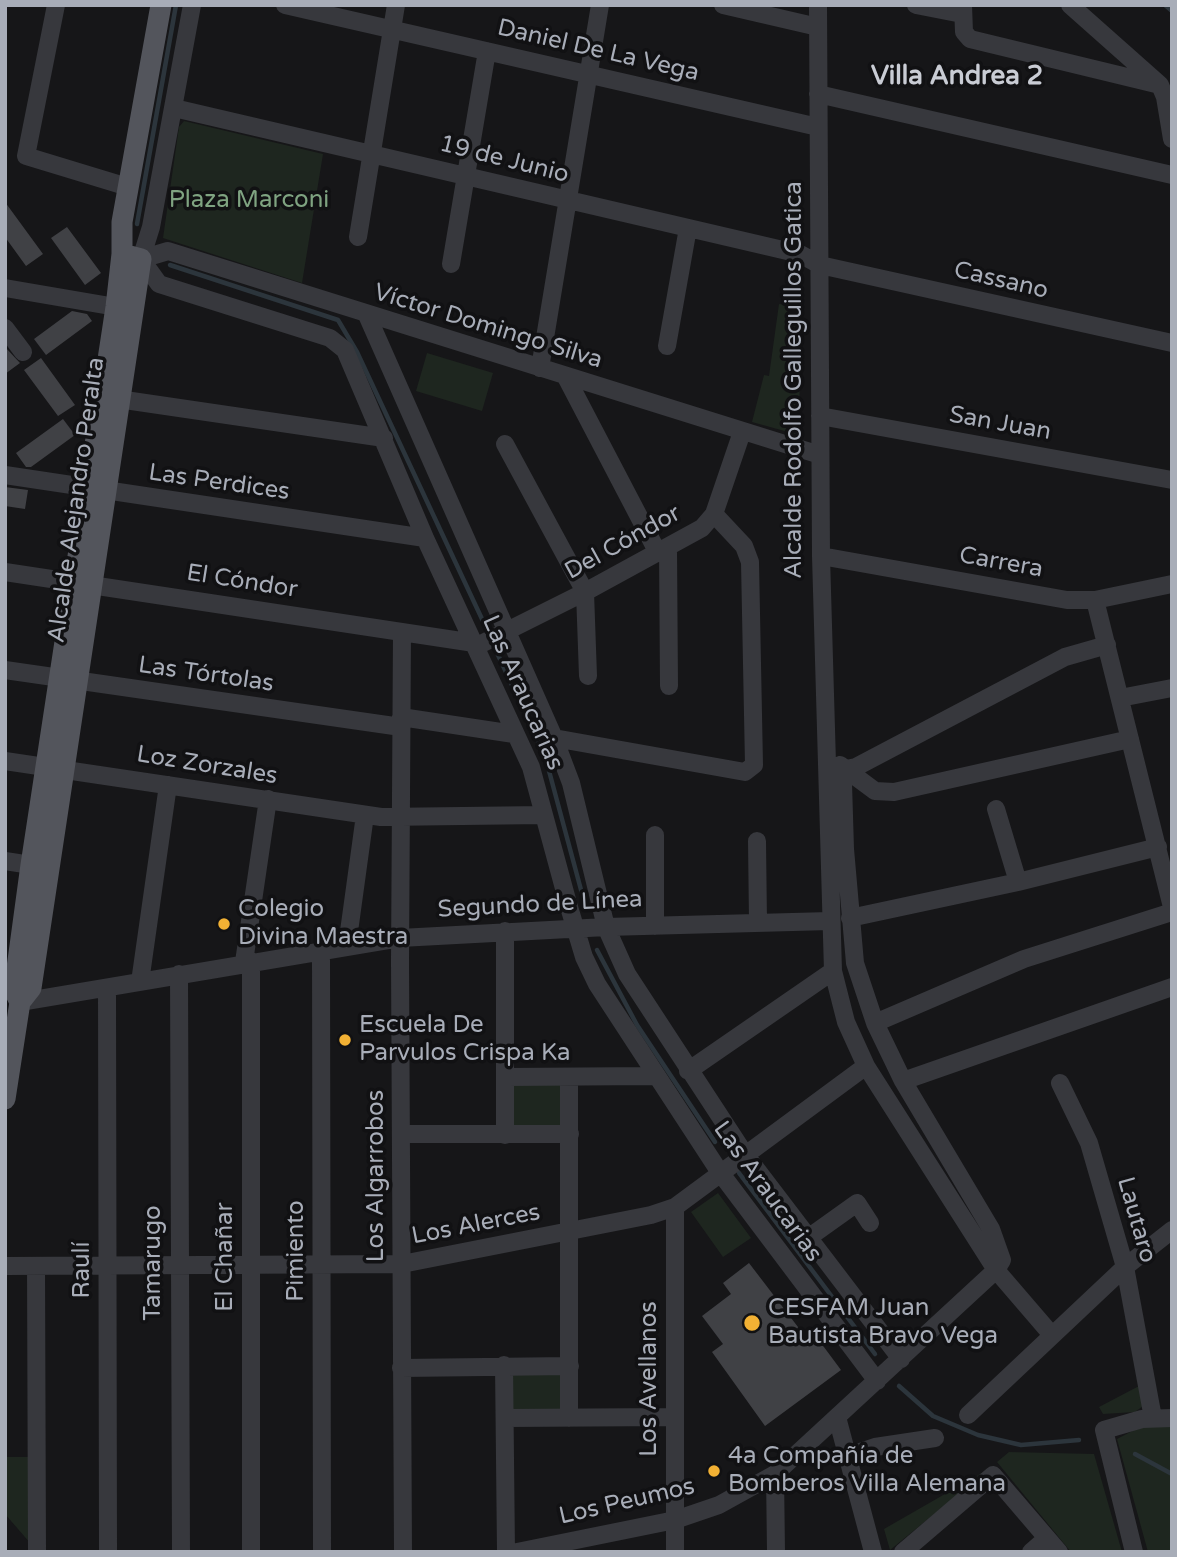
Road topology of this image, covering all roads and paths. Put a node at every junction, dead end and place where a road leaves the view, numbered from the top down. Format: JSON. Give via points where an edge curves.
{"nodes":[{"id":1,"x":56,"y":5,"type":"edge"},
{"id":2,"x":161,"y":5,"type":"edge"},
{"id":3,"x":192,"y":5,"type":"edge"},
{"id":4,"x":285,"y":5,"type":"edge"},
{"id":5,"x":396,"y":5,"type":"edge"},
{"id":6,"x":600,"y":5,"type":"edge"},
{"id":7,"x":723,"y":5,"type":"edge"},
{"id":8,"x":818,"y":5,"type":"edge"},
{"id":9,"x":916,"y":5,"type":"edge"},
{"id":10,"x":1070,"y":5,"type":"edge"},
{"id":11,"x":963,"y":10,"type":"edge"},
{"id":12,"x":818,"y":27,"type":"junction"},
{"id":13,"x":391,"y":30,"type":"junction"},
{"id":14,"x":487,"y":51,"type":"junction"},
{"id":15,"x":588,"y":75,"type":"junction"},
{"id":16,"x":1160,"y":85,"type":"junction"},
{"id":17,"x":818,"y":94,"type":"junction"},
{"id":18,"x":174,"y":108,"type":"junction"},
{"id":19,"x":818,"y":127,"type":"junction"},
{"id":20,"x":1172,"y":139,"type":"edge"},
{"id":21,"x":372,"y":153,"type":"junction"},
{"id":22,"x":464,"y":175,"type":"junction"},
{"id":23,"x":1172,"y":175,"type":"edge"},
{"id":24,"x":128,"y":187,"type":"junction"},
{"id":25,"x":568,"y":200,"type":"junction"},
{"id":26,"x":688,"y":228,"type":"junction"},
{"id":27,"x":358,"y":237,"type":"dead end"},
{"id":28,"x":131,"y":256,"type":"junction"},
{"id":29,"x":451,"y":264,"type":"dead end"},
{"id":30,"x":820,"y":265,"type":"junction"},
{"id":31,"x":5,"y":288,"type":"edge"},
{"id":32,"x":116,"y":307,"type":"junction"},
{"id":33,"x":367,"y":314,"type":"junction"},
{"id":34,"x":5,"y":328,"type":"edge"},
{"id":35,"x":1172,"y":344,"type":"edge"},
{"id":36,"x":667,"y":346,"type":"dead end"},
{"id":37,"x":23,"y":352,"type":"dead end"},
{"id":38,"x":540,"y":368,"type":"junction"},
{"id":39,"x":566,"y":377,"type":"junction"},
{"id":40,"x":118,"y":399,"type":"junction"},
{"id":41,"x":820,"y":416,"type":"junction"},
{"id":42,"x":742,"y":432,"type":"junction"},
{"id":43,"x":384,"y":438,"type":"junction"},
{"id":44,"x":505,"y":444,"type":"dead end"},
{"id":45,"x":820,"y":456,"type":"junction"},
{"id":46,"x":5,"y":475,"type":"edge"},
{"id":47,"x":1172,"y":480,"type":"edge"},
{"id":48,"x":96,"y":489,"type":"junction"},
{"id":49,"x":714,"y":514,"type":"junction"},
{"id":50,"x":425,"y":538,"type":"junction"},
{"id":51,"x":663,"y":550,"type":"junction"},
{"id":52,"x":821,"y":556,"type":"junction"},
{"id":53,"x":5,"y":572,"type":"edge"},
{"id":54,"x":83,"y":583,"type":"junction"},
{"id":55,"x":1172,"y":584,"type":"edge"},
{"id":56,"x":585,"y":592,"type":"junction"},
{"id":57,"x":1095,"y":600,"type":"junction"},
{"id":58,"x":402,"y":632,"type":"junction"},
{"id":59,"x":504,"y":633,"type":"junction"},
{"id":60,"x":477,"y":642,"type":"junction"},
{"id":61,"x":1107,"y":645,"type":"junction"},
{"id":62,"x":5,"y":670,"type":"edge"},
{"id":63,"x":588,"y":676,"type":"dead end"},
{"id":64,"x":68,"y":681,"type":"junction"},
{"id":65,"x":669,"y":686,"type":"dead end"},
{"id":66,"x":1172,"y":688,"type":"edge"},
{"id":67,"x":1120,"y":698,"type":"junction"},
{"id":68,"x":401,"y":722,"type":"junction"},
{"id":69,"x":514,"y":734,"type":"junction"},
{"id":70,"x":554,"y":738,"type":"junction"},
{"id":71,"x":1130,"y":739,"type":"junction"},
{"id":72,"x":824,"y":755,"type":"junction"},
{"id":73,"x":5,"y":761,"type":"edge"},
{"id":74,"x":55,"y":768,"type":"junction"},
{"id":75,"x":846,"y":769,"type":"junction"},
{"id":76,"x":168,"y":785,"type":"junction"},
{"id":77,"x":268,"y":799,"type":"junction"},
{"id":78,"x":996,"y":809,"type":"dead end"},
{"id":79,"x":365,"y":815,"type":"junction"},
{"id":80,"x":544,"y":815,"type":"junction"},
{"id":81,"x":401,"y":818,"type":"junction"},
{"id":82,"x":655,"y":835,"type":"dead end"},
{"id":83,"x":757,"y":841,"type":"dead end"},
{"id":84,"x":1158,"y":847,"type":"junction"},
{"id":85,"x":5,"y":861,"type":"edge"},
{"id":86,"x":31,"y":865,"type":"junction"},
{"id":87,"x":1018,"y":882,"type":"junction"},
{"id":88,"x":1172,"y":910,"type":"edge"},
{"id":89,"x":850,"y":918,"type":"junction"},
{"id":90,"x":830,"y":921,"type":"junction"},
{"id":91,"x":758,"y":922,"type":"junction"},
{"id":92,"x":655,"y":926,"type":"junction"},
{"id":93,"x":606,"y":927,"type":"junction"},
{"id":94,"x":575,"y":928,"type":"junction"},
{"id":95,"x":505,"y":931,"type":"junction"},
{"id":96,"x":400,"y":938,"type":"junction"},
{"id":97,"x":347,"y":946,"type":"junction"},
{"id":98,"x":321,"y":951,"type":"junction"},
{"id":99,"x":247,"y":962,"type":"junction"},
{"id":100,"x":11,"y":965,"type":"edge"},
{"id":101,"x":833,"y":971,"type":"junction"},
{"id":102,"x":178,"y":974,"type":"junction"},
{"id":103,"x":139,"y":982,"type":"junction"},
{"id":104,"x":1172,"y":987,"type":"edge"},
{"id":105,"x":107,"y":988,"type":"junction"},
{"id":106,"x":12,"y":1003,"type":"edge"},
{"id":107,"x":875,"y":1023,"type":"junction"},
{"id":108,"x":866,"y":1066,"type":"junction"},
{"id":109,"x":688,"y":1071,"type":"junction"},
{"id":110,"x":654,"y":1076,"type":"junction"},
{"id":111,"x":506,"y":1077,"type":"junction"},
{"id":112,"x":569,"y":1078,"type":"junction"},
{"id":113,"x":903,"y":1081,"type":"junction"},
{"id":114,"x":1060,"y":1083,"type":"dead end"},
{"id":115,"x":5,"y":1099,"type":"edge"},
{"id":116,"x":402,"y":1134,"type":"junction"},
{"id":117,"x":570,"y":1134,"type":"junction"},
{"id":118,"x":505,"y":1135,"type":"junction"},
{"id":119,"x":744,"y":1153,"type":"junction"},
{"id":120,"x":719,"y":1171,"type":"junction"},
{"id":121,"x":675,"y":1207,"type":"junction"},
{"id":122,"x":870,"y":1223,"type":"dead end"},
{"id":123,"x":1172,"y":1230,"type":"edge"},
{"id":124,"x":570,"y":1231,"type":"junction"},
{"id":125,"x":808,"y":1238,"type":"junction"},
{"id":126,"x":402,"y":1264,"type":"junction"},
{"id":127,"x":179,"y":1265,"type":"junction"},
{"id":128,"x":321,"y":1265,"type":"junction"},
{"id":129,"x":5,"y":1266,"type":"edge"},
{"id":130,"x":36,"y":1266,"type":"junction"},
{"id":131,"x":107,"y":1266,"type":"junction"},
{"id":132,"x":251,"y":1266,"type":"junction"},
{"id":133,"x":1125,"y":1267,"type":"junction"},
{"id":134,"x":996,"y":1270,"type":"junction"},
{"id":135,"x":1051,"y":1334,"type":"junction"},
{"id":136,"x":901,"y":1359,"type":"junction"},
{"id":137,"x":505,"y":1365,"type":"junction"},
{"id":138,"x":570,"y":1366,"type":"junction"},
{"id":139,"x":401,"y":1367,"type":"junction"},
{"id":140,"x":877,"y":1381,"type":"junction"},
{"id":141,"x":968,"y":1415,"type":"dead end"},
{"id":142,"x":673,"y":1417,"type":"junction"},
{"id":143,"x":837,"y":1417,"type":"junction"},
{"id":144,"x":506,"y":1418,"type":"junction"},
{"id":145,"x":569,"y":1418,"type":"junction"},
{"id":146,"x":1153,"y":1418,"type":"junction"},
{"id":147,"x":1172,"y":1418,"type":"edge"},
{"id":148,"x":935,"y":1438,"type":"dead end"},
{"id":149,"x":848,"y":1456,"type":"junction"},
{"id":150,"x":775,"y":1474,"type":"junction"},
{"id":151,"x":675,"y":1520,"type":"junction"},
{"id":152,"x":1053,"y":1545,"type":"edge"},
{"id":153,"x":516,"y":1551,"type":"edge"},
{"id":154,"x":37,"y":1552,"type":"edge"},
{"id":155,"x":108,"y":1552,"type":"edge"},
{"id":156,"x":181,"y":1552,"type":"edge"},
{"id":157,"x":251,"y":1552,"type":"edge"},
{"id":158,"x":322,"y":1552,"type":"edge"},
{"id":159,"x":403,"y":1552,"type":"edge"},
{"id":160,"x":675,"y":1552,"type":"edge"},
{"id":161,"x":776,"y":1552,"type":"edge"},
{"id":162,"x":873,"y":1552,"type":"edge"},
{"id":163,"x":903,"y":1552,"type":"edge"},
{"id":164,"x":1031,"y":1552,"type":"edge"},
{"id":165,"x":1134,"y":1552,"type":"edge"}],
"edges":[{"from":1,"to":24,"type":"street","via":[[26,156]]},
{"from":2,"to":24,"type":"main road","name":"Alcalde Alejandro Peralta"},
{"from":3,"to":18,"type":"street","name":"Alcalde Alejandro Peralta"},
{"from":4,"to":13,"type":"street","name":"Daniel De La Vega"},
{"from":5,"to":13,"type":"street"},
{"from":6,"to":15,"type":"street"},
{"from":7,"to":12,"type":"street"},
{"from":8,"to":12,"type":"street","name":"Alcalde Rodolfo Galleguillos Gatica"},
{"from":9,"to":11,"type":"street"},
{"from":10,"to":16,"type":"street"},
{"from":11,"to":16,"type":"street","via":[[964,32],[970,39]]},
{"from":12,"to":17,"type":"street","name":"Alcalde Rodolfo Galleguillos Gatica"},
{"from":13,"to":14,"type":"street","name":"Daniel De La Vega"},
{"from":13,"to":21,"type":"street"},
{"from":14,"to":15,"type":"street","name":"Daniel De La Vega"},
{"from":14,"to":22,"type":"street"},
{"from":15,"to":19,"type":"street","name":"Daniel De La Vega"},
{"from":15,"to":25,"type":"street"},
{"from":16,"to":20,"type":"street"},
{"from":17,"to":19,"type":"street","name":"Alcalde Rodolfo Galleguillos Gatica"},
{"from":17,"to":23,"type":"street"},
{"from":18,"to":21,"type":"street","name":"19 de Junio"},
{"from":18,"to":28,"type":"street","name":"Alcalde Alejandro Peralta","via":[[151,227]]},
{"from":19,"to":30,"type":"street","name":"Alcalde Rodolfo Galleguillos Gatica"},
{"from":21,"to":22,"type":"street","name":"19 de Junio"},
{"from":21,"to":27,"type":"street"},
{"from":22,"to":25,"type":"street","name":"19 de Junio"},
{"from":22,"to":29,"type":"street"},
{"from":24,"to":28,"type":"main road","name":"Alcalde Alejandro Peralta","via":[[122,222]]},
{"from":25,"to":26,"type":"street","name":"19 de Junio"},
{"from":25,"to":38,"type":"street"},
{"from":26,"to":30,"type":"street","name":"19 de Junio","via":[[800,254]]},
{"from":26,"to":36,"type":"street"},
{"from":28,"to":32,"type":"main road","name":"Alcalde Alejandro Peralta"},
{"from":28,"to":33,"type":"street","name":"Víctor Domingo Silva","via":[[168,251]]},
{"from":28,"to":40,"type":"main road","name":"Alcalde Alejandro Peralta"},
{"from":28,"to":43,"type":"street","name":"Las Araucarias","via":[[159,284],[338,342]]},
{"from":30,"to":35,"type":"street","name":"Cassano"},
{"from":30,"to":41,"type":"street","name":"Alcalde Rodolfo Galleguillos Gatica"},
{"from":31,"to":32,"type":"street"},
{"from":32,"to":48,"type":"main road","name":"Alcalde Alejandro Peralta"},
{"from":33,"to":38,"type":"street","name":"Víctor Domingo Silva"},
{"from":33,"to":59,"type":"street","name":"Las Araucarias"},
{"from":34,"to":37,"type":"street"},
{"from":38,"to":39,"type":"street","name":"Víctor Domingo Silva"},
{"from":39,"to":42,"type":"street","name":"Víctor Domingo Silva"},
{"from":39,"to":51,"type":"street"},
{"from":40,"to":43,"type":"street"},
{"from":40,"to":48,"type":"main road","name":"Alcalde Alejandro Peralta"},
{"from":41,"to":45,"type":"street","name":"Alcalde Rodolfo Galleguillos Gatica"},
{"from":41,"to":47,"type":"street","name":"San Juan"},
{"from":42,"to":45,"type":"street","name":"Víctor Domingo Silva"},
{"from":42,"to":49,"type":"street","name":"Del Cóndor"},
{"from":43,"to":50,"type":"street","name":"Las Araucarias"},
{"from":44,"to":56,"type":"street"},
{"from":45,"to":52,"type":"street","name":"Alcalde Rodolfo Galleguillos Gatica"},
{"from":46,"to":48,"type":"street","name":"Las Perdices"},
{"from":48,"to":50,"type":"street","name":"Las Perdices"},
{"from":48,"to":54,"type":"main road","name":"Alcalde Alejandro Peralta"},
{"from":49,"to":51,"type":"street","name":"Del Cóndor","via":[[702,528]]},
{"from":49,"to":70,"type":"street","via":[[744,546],[750,562],[754,765],[745,772]]},
{"from":50,"to":60,"type":"street","name":"Las Araucarias"},
{"from":51,"to":56,"type":"street","name":"Del Cóndor"},
{"from":51,"to":65,"type":"street"},
{"from":52,"to":57,"type":"street","name":"Carrera","via":[[1067,600]]},
{"from":52,"to":72,"type":"street","name":"Alcalde Rodolfo Galleguillos Gatica"},
{"from":53,"to":54,"type":"street","name":"El Cóndor"},
{"from":54,"to":58,"type":"street","name":"El Cóndor"},
{"from":54,"to":64,"type":"main road","name":"Alcalde Alejandro Peralta"},
{"from":55,"to":57,"type":"street","name":"Carrera"},
{"from":56,"to":59,"type":"street","name":"Del Cóndor"},
{"from":56,"to":63,"type":"street"},
{"from":57,"to":61,"type":"street"},
{"from":58,"to":60,"type":"street","name":"El Cóndor"},
{"from":58,"to":68,"type":"street","name":"Los Algarrobos"},
{"from":59,"to":60,"type":"street","name":"Del Cóndor"},
{"from":59,"to":70,"type":"street","name":"Las Araucarias"},
{"from":60,"to":69,"type":"street","name":"Las Araucarias"},
{"from":61,"to":67,"type":"street"},
{"from":61,"to":75,"type":"street","via":[[1065,657]]},
{"from":62,"to":64,"type":"street","name":"Las Tórtolas"},
{"from":64,"to":68,"type":"street","name":"Las Tórtolas"},
{"from":64,"to":74,"type":"main road","name":"Alcalde Alejandro Peralta"},
{"from":66,"to":67,"type":"street"},
{"from":67,"to":71,"type":"street"},
{"from":68,"to":69,"type":"street","name":"Las Tórtolas"},
{"from":68,"to":81,"type":"street","name":"Los Algarrobos"},
{"from":69,"to":80,"type":"street","name":"Las Araucarias","via":[[531,767]]},
{"from":70,"to":93,"type":"street","name":"Las Araucarias","via":[[571,783]]},
{"from":71,"to":75,"type":"street","via":[[894,792],[876,791]]},
{"from":71,"to":84,"type":"street"},
{"from":72,"to":75,"type":"street"},
{"from":72,"to":90,"type":"street","name":"Alcalde Rodolfo Galleguillos Gatica"},
{"from":73,"to":74,"type":"street","name":"Loz Zorzales"},
{"from":74,"to":76,"type":"street","name":"Loz Zorzales"},
{"from":74,"to":86,"type":"main road","name":"Alcalde Alejandro Peralta"},
{"from":74,"to":106,"type":"main road","name":"Alcalde Alejandro Peralta","via":[[31,988]]},
{"from":75,"to":89,"type":"street","via":[[843,796]]},
{"from":76,"to":77,"type":"street","name":"Loz Zorzales"},
{"from":76,"to":103,"type":"street"},
{"from":77,"to":79,"type":"street","name":"Loz Zorzales"},
{"from":77,"to":99,"type":"street","name":"El Chañar"},
{"from":78,"to":87,"type":"street"},
{"from":79,"to":81,"type":"street","name":"Loz Zorzales"},
{"from":79,"to":97,"type":"street"},
{"from":80,"to":81,"type":"street","name":"Loz Zorzales"},
{"from":80,"to":94,"type":"street","name":"Las Araucarias"},
{"from":81,"to":96,"type":"street","name":"Los Algarrobos"},
{"from":82,"to":92,"type":"street"},
{"from":83,"to":91,"type":"street"},
{"from":84,"to":87,"type":"street"},
{"from":84,"to":88,"type":"street"},
{"from":85,"to":86,"type":"street"},
{"from":86,"to":100,"type":"main road","name":"Alcalde Alejandro Peralta"},
{"from":87,"to":89,"type":"street"},
{"from":88,"to":107,"type":"street","via":[[1024,959]]},
{"from":89,"to":107,"type":"street","via":[[855,963]]},
{"from":90,"to":91,"type":"street","name":"Segundo de Línea"},
{"from":90,"to":101,"type":"street","name":"Alcalde Rodolfo Galleguillos Gatica"},
{"from":91,"to":92,"type":"street","name":"Segundo de Línea"},
{"from":92,"to":93,"type":"street","name":"Segundo de Línea"},
{"from":93,"to":94,"type":"street","name":"Segundo de Línea"},
{"from":93,"to":109,"type":"street","name":"Las Araucarias","via":[[627,974]]},
{"from":94,"to":95,"type":"street","name":"Segundo de Línea"},
{"from":94,"to":110,"type":"street","name":"Las Araucarias","via":[[597,984]]},
{"from":95,"to":96,"type":"street","name":"Segundo de Línea"},
{"from":95,"to":111,"type":"street"},
{"from":96,"to":97,"type":"street","name":"Segundo de Línea"},
{"from":96,"to":116,"type":"street","name":"Los Algarrobos"},
{"from":97,"to":98,"type":"street","name":"Segundo de Línea"},
{"from":98,"to":99,"type":"street","name":"Segundo de Línea"},
{"from":98,"to":128,"type":"street","name":"Pimiento"},
{"from":99,"to":102,"type":"street","name":"Segundo de Línea"},
{"from":99,"to":132,"type":"street","name":"El Chañar"},
{"from":100,"to":106,"type":"main road","name":"Alcalde Alejandro Peralta"},
{"from":101,"to":108,"type":"street","name":"Alcalde Rodolfo Galleguillos Gatica","via":[[846,1022]]},
{"from":101,"to":109,"type":"street"},
{"from":102,"to":103,"type":"street","name":"Segundo de Línea"},
{"from":102,"to":127,"type":"street","name":"Tamarugo"},
{"from":103,"to":105,"type":"street","name":"Segundo de Línea"},
{"from":104,"to":113,"type":"street"},
{"from":105,"to":106,"type":"street","name":"Segundo de Línea"},
{"from":105,"to":131,"type":"street","name":"Raulí"},
{"from":106,"to":115,"type":"main road","name":"Alcalde Alejandro Peralta"},
{"from":107,"to":113,"type":"street"},
{"from":108,"to":119,"type":"street","name":"Los Alerces"},
{"from":108,"to":134,"type":"street","name":"Alcalde Rodolfo Galleguillos Gatica"},
{"from":109,"to":119,"type":"street","name":"Las Araucarias"},
{"from":110,"to":112,"type":"street"},
{"from":110,"to":120,"type":"street","name":"Las Araucarias"},
{"from":111,"to":112,"type":"street"},
{"from":111,"to":118,"type":"street"},
{"from":112,"to":117,"type":"street"},
{"from":113,"to":134,"type":"street","via":[[991,1229],[1002,1260]]},
{"from":114,"to":133,"type":"street","name":"Lautaro","via":[[1088,1143]]},
{"from":116,"to":118,"type":"street"},
{"from":116,"to":126,"type":"street","name":"Los Algarrobos"},
{"from":117,"to":118,"type":"street"},
{"from":117,"to":124,"type":"street"},
{"from":119,"to":120,"type":"street","name":"Los Alerces"},
{"from":119,"to":125,"type":"street","name":"Las Araucarias"},
{"from":120,"to":121,"type":"street","name":"Los Alerces"},
{"from":120,"to":140,"type":"street","name":"Las Araucarias"},
{"from":121,"to":124,"type":"street","name":"Los Alerces"},
{"from":121,"to":142,"type":"street","name":"Los Avellanos"},
{"from":122,"to":125,"type":"street","via":[[857,1203]]},
{"from":123,"to":133,"type":"street"},
{"from":124,"to":126,"type":"street","name":"Los Alerces"},
{"from":124,"to":138,"type":"street"},
{"from":125,"to":136,"type":"street","name":"Las Araucarias"},
{"from":126,"to":128,"type":"street","name":"Los Alerces"},
{"from":126,"to":139,"type":"street","name":"Los Algarrobos"},
{"from":127,"to":131,"type":"street","name":"Los Alerces"},
{"from":127,"to":132,"type":"street","name":"Los Alerces"},
{"from":127,"to":156,"type":"street","name":"Tamarugo"},
{"from":128,"to":132,"type":"street","name":"Los Alerces"},
{"from":128,"to":158,"type":"street","name":"Pimiento"},
{"from":129,"to":130,"type":"street","name":"Los Alerces"},
{"from":130,"to":131,"type":"street","name":"Los Alerces"},
{"from":130,"to":154,"type":"street"},
{"from":131,"to":155,"type":"street","name":"Raulí"},
{"from":132,"to":157,"type":"street","name":"El Chañar"},
{"from":133,"to":135,"type":"street"},
{"from":133,"to":146,"type":"street","name":"Lautaro"},
{"from":134,"to":135,"type":"street","name":"Alcalde Rodolfo Galleguillos Gatica"},
{"from":134,"to":136,"type":"street","name":"Los Peumos"},
{"from":135,"to":141,"type":"street"},
{"from":136,"to":140,"type":"street","name":"Los Peumos"},
{"from":137,"to":138,"type":"street"},
{"from":137,"to":139,"type":"street"},
{"from":137,"to":144,"type":"street"},
{"from":138,"to":145,"type":"street"},
{"from":139,"to":159,"type":"street","name":"Los Algarrobos"},
{"from":140,"to":143,"type":"street","name":"Los Peumos"},
{"from":142,"to":145,"type":"street"},
{"from":142,"to":151,"type":"street","name":"Los Avellanos"},
{"from":143,"to":149,"type":"street"},
{"from":143,"to":150,"type":"street","name":"Los Peumos"},
{"from":144,"to":145,"type":"street"},
{"from":144,"to":153,"type":"street"},
{"from":146,"to":147,"type":"street"},
{"from":146,"to":165,"type":"street","via":[[1104,1430]]},
{"from":148,"to":149,"type":"street"},
{"from":149,"to":162,"type":"street"},
{"from":150,"to":151,"type":"street","name":"Los Peumos","via":[[719,1505]]},
{"from":150,"to":161,"type":"street"},
{"from":151,"to":153,"type":"street","name":"Los Peumos"},
{"from":151,"to":160,"type":"street","name":"Los Avellanos"},
{"from":152,"to":163,"type":"street","via":[[993,1475]]},
{"from":152,"to":164,"type":"street"}]}
